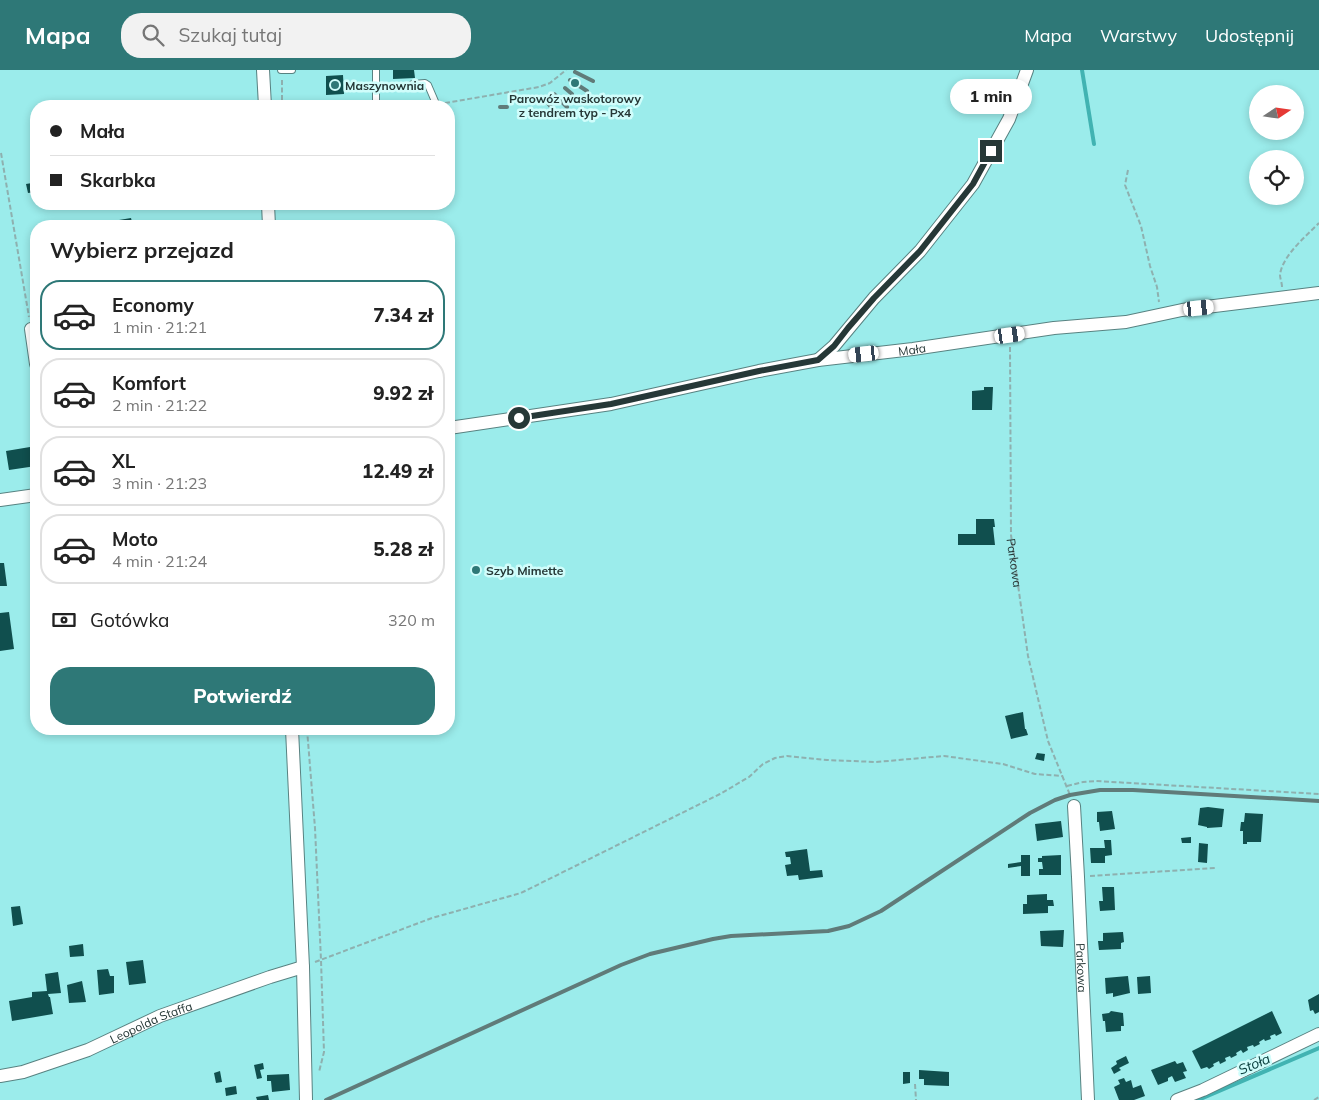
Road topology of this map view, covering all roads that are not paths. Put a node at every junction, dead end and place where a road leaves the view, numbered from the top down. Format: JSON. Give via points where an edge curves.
{"nodes":[{"id":1,"x":263,"y":70,"type":"edge"},
{"id":2,"x":281,"y":70,"type":"edge"},
{"id":3,"x":292,"y":70,"type":"edge"},
{"id":4,"x":376,"y":70,"type":"edge"},
{"id":5,"x":1027,"y":70,"type":"edge"},
{"id":6,"x":413,"y":84,"type":"dead end"},
{"id":7,"x":265,"y":100,"type":"edge"},
{"id":8,"x":376,"y":100,"type":"edge"},
{"id":9,"x":435,"y":100,"type":"edge"},
{"id":10,"x":1319,"y":293,"type":"edge"},
{"id":11,"x":818,"y":360,"type":"junction"},
{"id":12,"x":455,"y":427,"type":"edge"},
{"id":13,"x":30,"y":496,"type":"edge"},
{"id":14,"x":0,"y":500,"type":"edge"},
{"id":15,"x":292,"y":735,"type":"edge"},
{"id":16,"x":1074,"y":806,"type":"dead end"},
{"id":17,"x":303,"y":967,"type":"junction"},
{"id":18,"x":1319,"y":1034,"type":"edge"},
{"id":19,"x":0,"y":1076,"type":"edge"},
{"id":20,"x":306,"y":1100,"type":"edge"},
{"id":21,"x":1088,"y":1100,"type":"edge"},
{"id":22,"x":1177,"y":1100,"type":"edge"}],
"edges":[{"from":1,"to":7,"type":"street"},
{"from":2,"to":3,"type":"lane"},
{"from":4,"to":8,"type":"lane"},
{"from":5,"to":11,"type":"street","via":[[1009,119],[973,184],[920,251]]},
{"from":6,"to":9,"type":"lane","via":[[428,85]]},
{"from":10,"to":11,"type":"street","name":"Mała","via":[[1161,314],[1126,322],[1054,328]]},
{"from":11,"to":12,"type":"street","name":"Mała","via":[[611,404]]},
{"from":13,"to":14,"type":"street"},
{"from":15,"to":17,"type":"street"},
{"from":16,"to":21,"type":"street","name":"Parkowa"},
{"from":17,"to":19,"type":"street","name":"Leopolda Staffa","via":[[160,1016],[88,1050],[23,1072]]},
{"from":17,"to":20,"type":"street"},
{"from":18,"to":22,"type":"street"}]}
